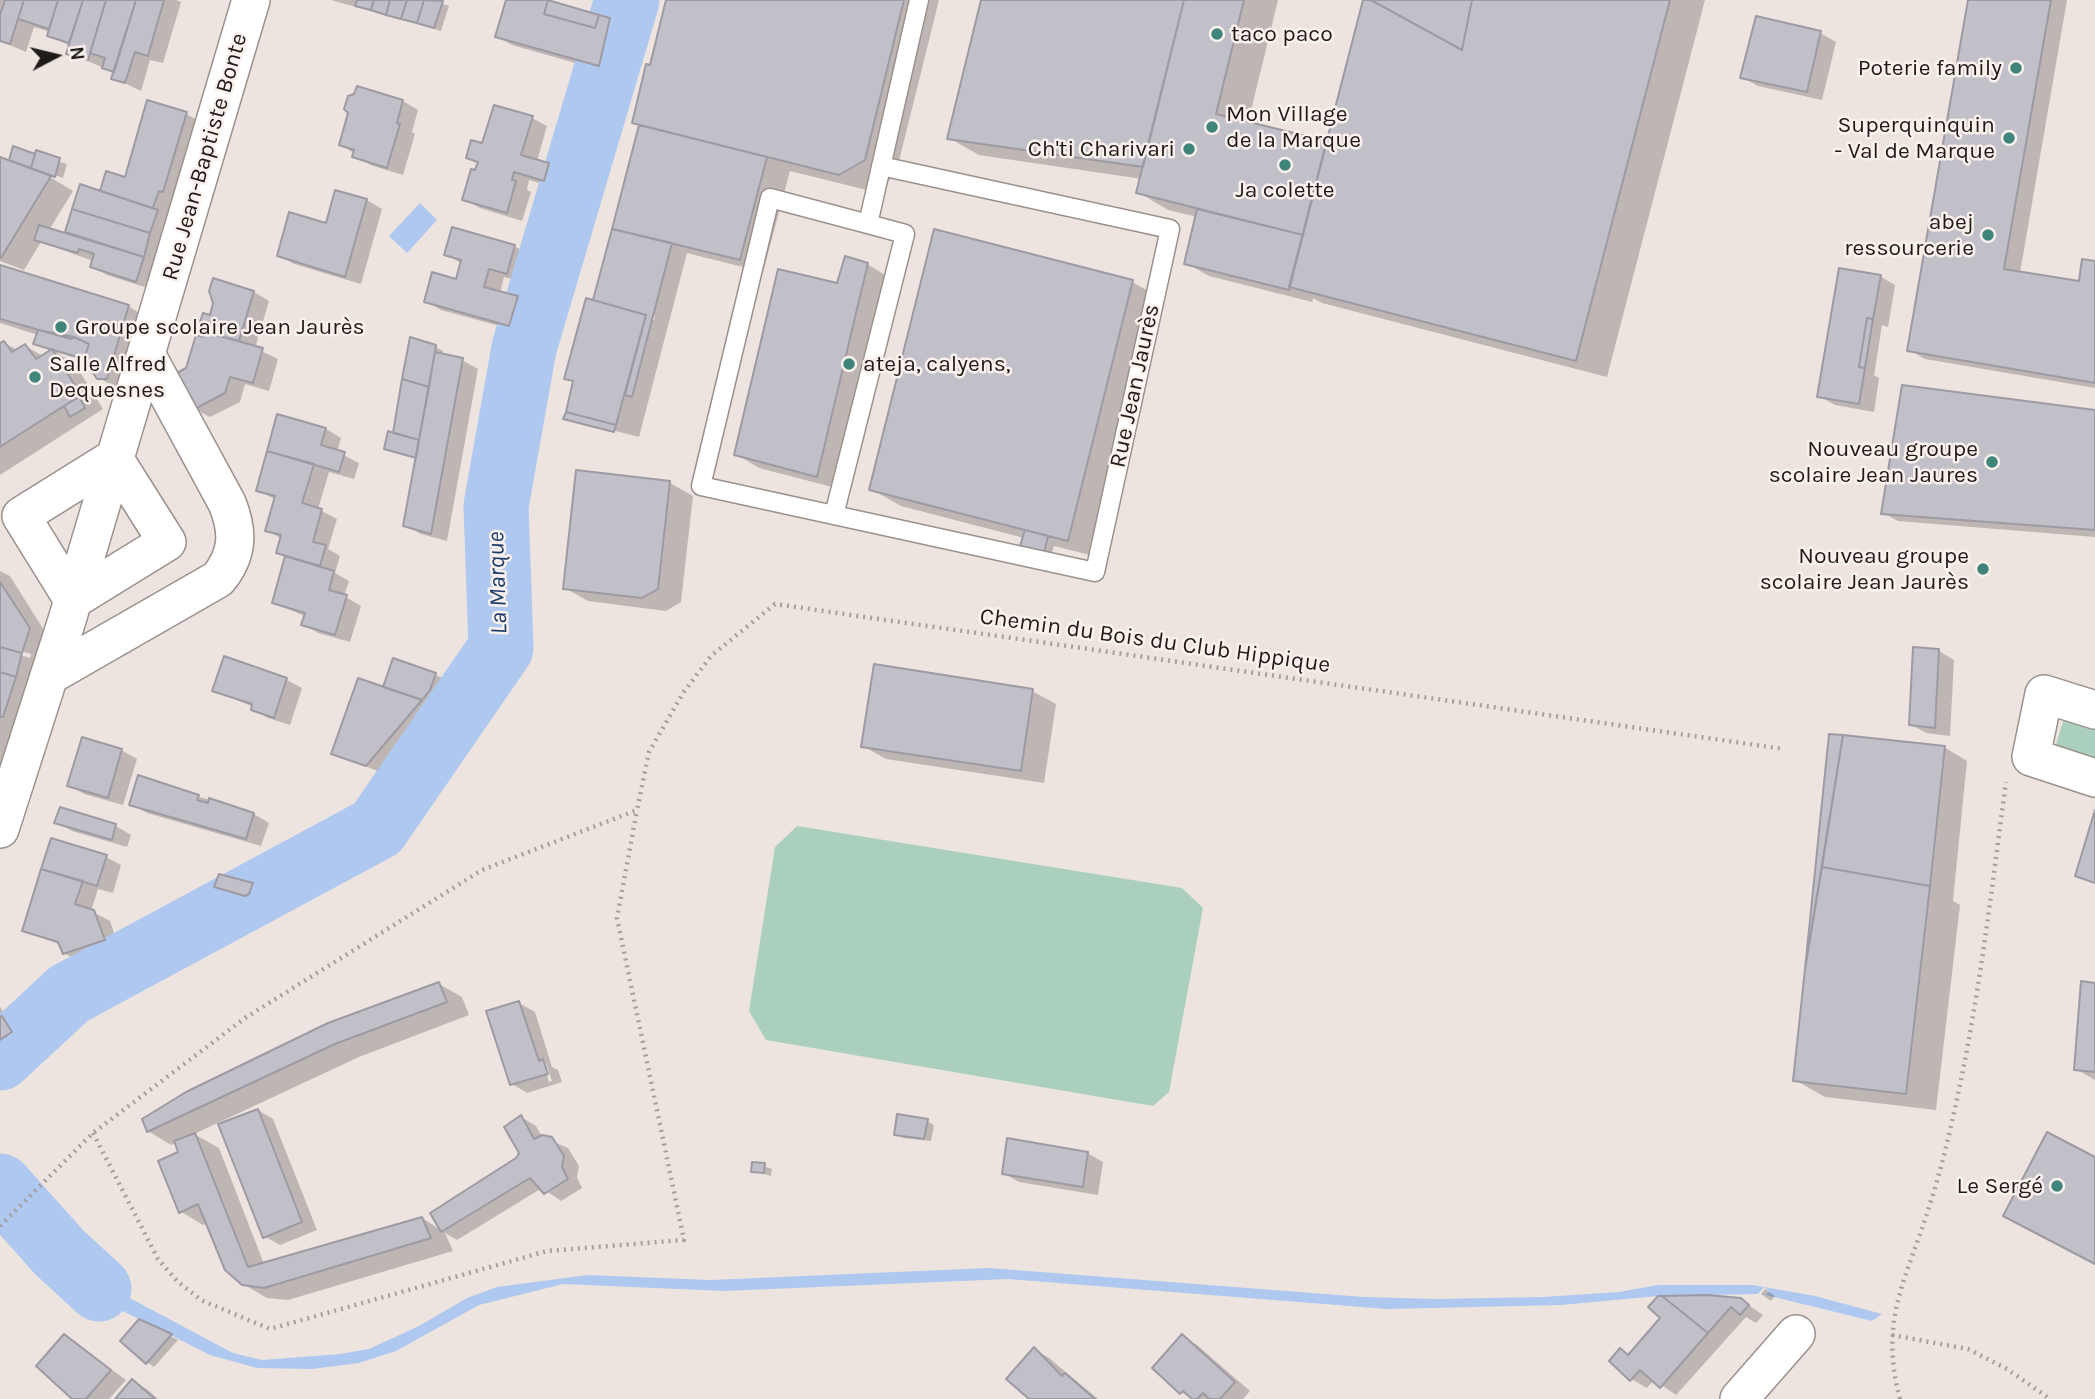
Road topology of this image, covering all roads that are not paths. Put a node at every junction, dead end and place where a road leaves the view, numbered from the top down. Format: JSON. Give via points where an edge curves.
{"nodes":[{"id":1,"x":251,"y":0,"type":"edge"},
{"id":2,"x":919,"y":0,"type":"edge"},
{"id":3,"x":881,"y":166,"type":"junction"},
{"id":4,"x":867,"y":224,"type":"junction"},
{"id":5,"x":146,"y":354,"type":"junction"},
{"id":6,"x":114,"y":458,"type":"junction"},
{"id":7,"x":834,"y":515,"type":"junction"},
{"id":8,"x":10,"y":523,"type":"edge"},
{"id":9,"x":73,"y":600,"type":"junction"},
{"id":10,"x":50,"y":676,"type":"junction"},
{"id":11,"x":2095,"y":710,"type":"edge"},
{"id":12,"x":2095,"y":778,"type":"edge"},
{"id":13,"x":0,"y":829,"type":"edge"},
{"id":14,"x":1797,"y":1334,"type":"dead end"},
{"id":15,"x":1739,"y":1399,"type":"edge"}],
"edges":[{"from":1,"to":5,"type":"street","name":"Rue Jean-Baptiste Bonte"},
{"from":2,"to":3,"type":"lane"},
{"from":3,"to":4,"type":"lane"},
{"from":3,"to":7,"type":"lane","name":"Rue Jean Jaurès","via":[[1170,229],[1095,572]]},
{"from":4,"to":7,"type":"lane","name":"Rue Jean Jaurès","via":[[905,234]]},
{"from":4,"to":7,"type":"lane","name":"Rue Jean Jaurès","via":[[770,198],[701,486]]},
{"from":5,"to":6,"type":"street","name":"Rue Jean-Baptiste Bonte"},
{"from":5,"to":10,"type":"street","via":[[227,503],[234,520],[234,554],[218,579]]},
{"from":6,"to":8,"type":"street"},
{"from":6,"to":9,"type":"street","name":"Rue Jean-Baptiste Bonte"},
{"from":6,"to":9,"type":"street","via":[[167,542]]},
{"from":8,"to":9,"type":"street"},
{"from":9,"to":10,"type":"street","name":"Rue Jean-Baptiste Bonte"},
{"from":10,"to":13,"type":"street","name":"Rue Jean-Baptiste Bonte"},
{"from":11,"to":12,"type":"street","via":[[2044,694],[2031,757]]},
{"from":14,"to":15,"type":"street"}]}
